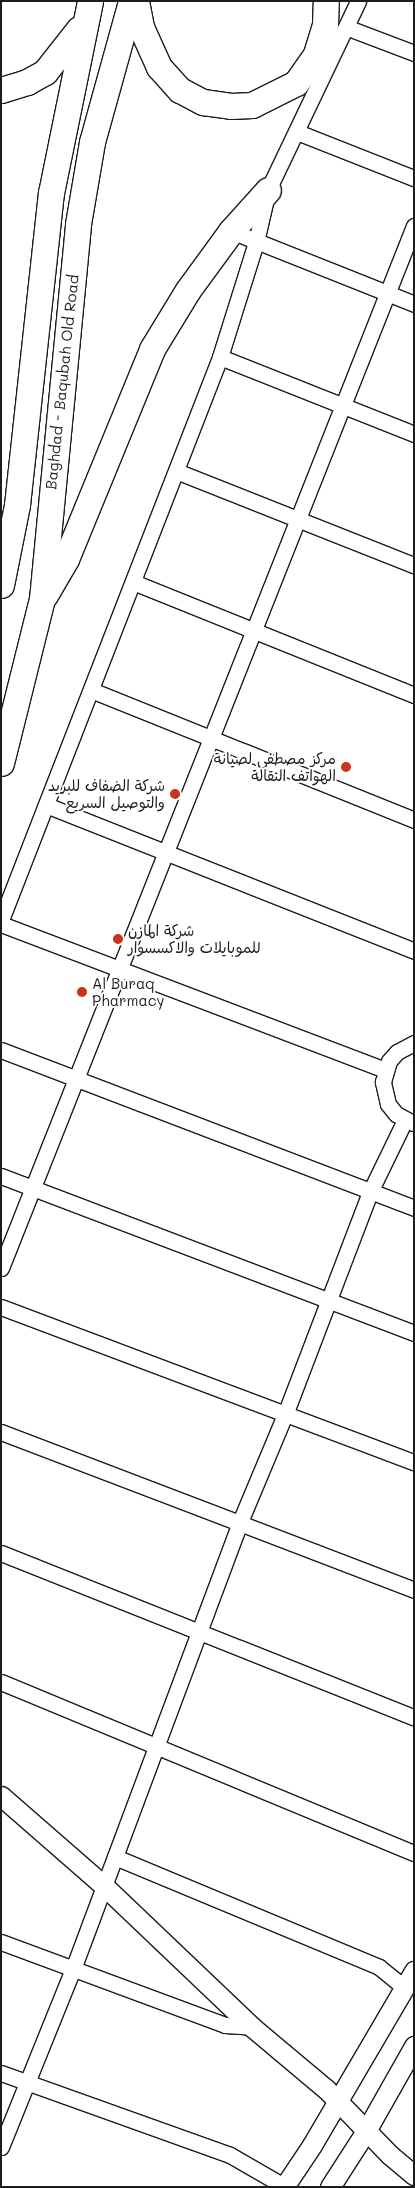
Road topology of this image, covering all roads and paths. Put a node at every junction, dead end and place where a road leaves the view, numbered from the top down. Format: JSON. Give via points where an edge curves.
{"nodes":[{"id":1,"x":131,"y":1,"type":"edge"},
{"id":2,"x":136,"y":1,"type":"edge"},
{"id":3,"x":326,"y":1,"type":"edge"},
{"id":4,"x":358,"y":1,"type":"edge"},
{"id":5,"x":88,"y":11,"type":"edge"},
{"id":6,"x":348,"y":28,"type":"junction"},
{"id":7,"x":414,"y":53,"type":"edge"},
{"id":8,"x":1,"y":90,"type":"edge"},
{"id":9,"x":297,"y":132,"type":"junction"},
{"id":10,"x":414,"y":178,"type":"edge"},
{"id":11,"x":268,"y":190,"type":"junction"},
{"id":12,"x":414,"y":226,"type":"edge"},
{"id":13,"x":231,"y":231,"type":"junction"},
{"id":14,"x":256,"y":242,"type":"junction"},
{"id":15,"x":387,"y":294,"type":"junction"},
{"id":16,"x":414,"y":304,"type":"edge"},
{"id":17,"x":220,"y":357,"type":"junction"},
{"id":18,"x":342,"y":406,"type":"junction"},
{"id":19,"x":414,"y":434,"type":"edge"},
{"id":20,"x":176,"y":471,"type":"junction"},
{"id":21,"x":297,"y":519,"type":"junction"},
{"id":22,"x":414,"y":565,"type":"edge"},
{"id":23,"x":133,"y":582,"type":"junction"},
{"id":24,"x":1,"y":586,"type":"edge"},
{"id":25,"x":42,"y":600,"type":"junction"},
{"id":26,"x":253,"y":631,"type":"junction"},
{"id":27,"x":91,"y":690,"type":"junction"},
{"id":28,"x":414,"y":695,"type":"edge"},
{"id":29,"x":211,"y":738,"type":"junction"},
{"id":30,"x":1,"y":763,"type":"edge"},
{"id":31,"x":46,"y":805,"type":"junction"},
{"id":32,"x":414,"y":820,"type":"edge"},
{"id":33,"x":166,"y":852,"type":"junction"},
{"id":34,"x":1,"y":920,"type":"edge"},
{"id":35,"x":1,"y":924,"type":"edge"},
{"id":36,"x":414,"y":951,"type":"edge"},
{"id":37,"x":121,"y":970,"type":"junction"},
{"id":38,"x":414,"y":1044,"type":"edge"},
{"id":39,"x":1,"y":1050,"type":"edge"},
{"id":40,"x":385,"y":1070,"type":"junction"},
{"id":41,"x":76,"y":1077,"type":"junction"},
{"id":42,"x":409,"y":1122,"type":"edge"},
{"id":43,"x":1,"y":1176,"type":"edge"},
{"id":44,"x":32,"y":1189,"type":"junction"},
{"id":45,"x":370,"y":1192,"type":"junction"},
{"id":46,"x":414,"y":1208,"type":"edge"},
{"id":47,"x":1,"y":1268,"type":"edge"},
{"id":48,"x":330,"y":1301,"type":"junction"},
{"id":49,"x":1,"y":1307,"type":"edge"},
{"id":50,"x":414,"y":1333,"type":"edge"},
{"id":51,"x":286,"y":1412,"type":"junction"},
{"id":52,"x":1,"y":1432,"type":"edge"},
{"id":53,"x":414,"y":1462,"type":"edge"},
{"id":54,"x":240,"y":1522,"type":"junction"},
{"id":55,"x":1,"y":1553,"type":"edge"},
{"id":56,"x":414,"y":1590,"type":"edge"},
{"id":57,"x":201,"y":1633,"type":"junction"},
{"id":58,"x":1,"y":1682,"type":"edge"},
{"id":59,"x":414,"y":1717,"type":"edge"},
{"id":60,"x":158,"y":1746,"type":"junction"},
{"id":61,"x":1,"y":1796,"type":"edge"},
{"id":62,"x":9,"y":1808,"type":"edge"},
{"id":63,"x":414,"y":1853,"type":"edge"},
{"id":64,"x":115,"y":1857,"type":"junction"},
{"id":65,"x":103,"y":1885,"type":"junction"},
{"id":66,"x":1,"y":1942,"type":"edge"},
{"id":67,"x":73,"y":1969,"type":"junction"},
{"id":68,"x":409,"y":1979,"type":"edge"},
{"id":69,"x":252,"y":2027,"type":"junction"},
{"id":70,"x":414,"y":2046,"type":"edge"},
{"id":71,"x":1,"y":2073,"type":"edge"},
{"id":72,"x":26,"y":2082,"type":"junction"},
{"id":73,"x":338,"y":2101,"type":"junction"},
{"id":74,"x":366,"y":2131,"type":"junction"},
{"id":75,"x":1,"y":2147,"type":"edge"},
{"id":76,"x":414,"y":2175,"type":"edge"},
{"id":77,"x":284,"y":2186,"type":"edge"},
{"id":78,"x":330,"y":2187,"type":"edge"}],
"edges":[{"from":1,"to":25,"type":"highway","name":"Baghdad - Baqubah Old Road","via":[[92,142],[78,224]]},
{"from":2,"to":3,"type":"highway","via":[[141,27],[159,67],[180,90],[203,102],[231,106],[252,105],[296,83],[316,54],[325,25]]},
{"from":4,"to":6,"type":"street"},
{"from":5,"to":8,"type":"highway","via":[[64,51],[44,72],[27,82]]},
{"from":5,"to":24,"type":"highway","name":"Baghdad - Baqubah Old Road","via":[[51,193],[17,505]]},
{"from":6,"to":7,"type":"street"},
{"from":6,"to":9,"type":"street"},
{"from":9,"to":10,"type":"street"},
{"from":9,"to":11,"type":"street"},
{"from":11,"to":13,"type":"highway"},
{"from":11,"to":14,"type":"street"},
{"from":12,"to":15,"type":"street"},
{"from":13,"to":14,"type":"street"},
{"from":13,"to":25,"type":"highway","via":[[188,290],[152,349],[66,558]]},
{"from":14,"to":15,"type":"street"},
{"from":14,"to":17,"type":"street"},
{"from":15,"to":16,"type":"street"},
{"from":15,"to":18,"type":"street"},
{"from":17,"to":18,"type":"street"},
{"from":17,"to":20,"type":"street"},
{"from":18,"to":19,"type":"street"},
{"from":18,"to":21,"type":"street"},
{"from":20,"to":21,"type":"street"},
{"from":20,"to":23,"type":"street"},
{"from":21,"to":22,"type":"street"},
{"from":21,"to":26,"type":"street"},
{"from":23,"to":26,"type":"street"},
{"from":23,"to":27,"type":"street"},
{"from":25,"to":30,"type":"highway","name":"Baghdad - Baqubah Old Road"},
{"from":26,"to":28,"type":"street"},
{"from":26,"to":29,"type":"street"},
{"from":27,"to":29,"type":"street"},
{"from":27,"to":31,"type":"street"},
{"from":29,"to":32,"type":"street"},
{"from":29,"to":33,"type":"street"},
{"from":31,"to":33,"type":"street"},
{"from":31,"to":34,"type":"street"},
{"from":33,"to":36,"type":"street"},
{"from":33,"to":37,"type":"street"},
{"from":35,"to":37,"type":"street"},
{"from":37,"to":40,"type":"street"},
{"from":37,"to":41,"type":"street"},
{"from":38,"to":40,"type":"street","via":[[397,1052]]},
{"from":39,"to":41,"type":"street"},
{"from":40,"to":42,"type":"street","via":[[384,1094],[396,1114]]},
{"from":41,"to":44,"type":"street"},
{"from":41,"to":45,"type":"street"},
{"from":42,"to":45,"type":"street"},
{"from":43,"to":44,"type":"street"},
{"from":44,"to":47,"type":"street"},
{"from":44,"to":48,"type":"street"},
{"from":45,"to":46,"type":"street"},
{"from":45,"to":48,"type":"street"},
{"from":48,"to":50,"type":"street"},
{"from":48,"to":51,"type":"street"},
{"from":49,"to":51,"type":"street"},
{"from":51,"to":53,"type":"street"},
{"from":51,"to":54,"type":"street"},
{"from":52,"to":54,"type":"street"},
{"from":54,"to":56,"type":"street"},
{"from":54,"to":57,"type":"street"},
{"from":55,"to":57,"type":"street"},
{"from":57,"to":59,"type":"street"},
{"from":57,"to":60,"type":"street"},
{"from":58,"to":60,"type":"street"},
{"from":60,"to":63,"type":"street"},
{"from":60,"to":64,"type":"street"},
{"from":61,"to":62,"type":"street"},
{"from":62,"to":65,"type":"street"},
{"from":64,"to":65,"type":"street"},
{"from":64,"to":68,"type":"street"},
{"from":65,"to":67,"type":"street"},
{"from":65,"to":69,"type":"street"},
{"from":66,"to":67,"type":"street"},
{"from":67,"to":69,"type":"street","via":[[225,2025]]},
{"from":67,"to":72,"type":"street"},
{"from":68,"to":73,"type":"street"},
{"from":69,"to":73,"type":"street"},
{"from":70,"to":74,"type":"street"},
{"from":71,"to":72,"type":"street"},
{"from":72,"to":75,"type":"street"},
{"from":72,"to":77,"type":"street","via":[[230,2155]]},
{"from":73,"to":74,"type":"street"},
{"from":73,"to":77,"type":"street"},
{"from":74,"to":76,"type":"street"},
{"from":74,"to":78,"type":"street"}]}
